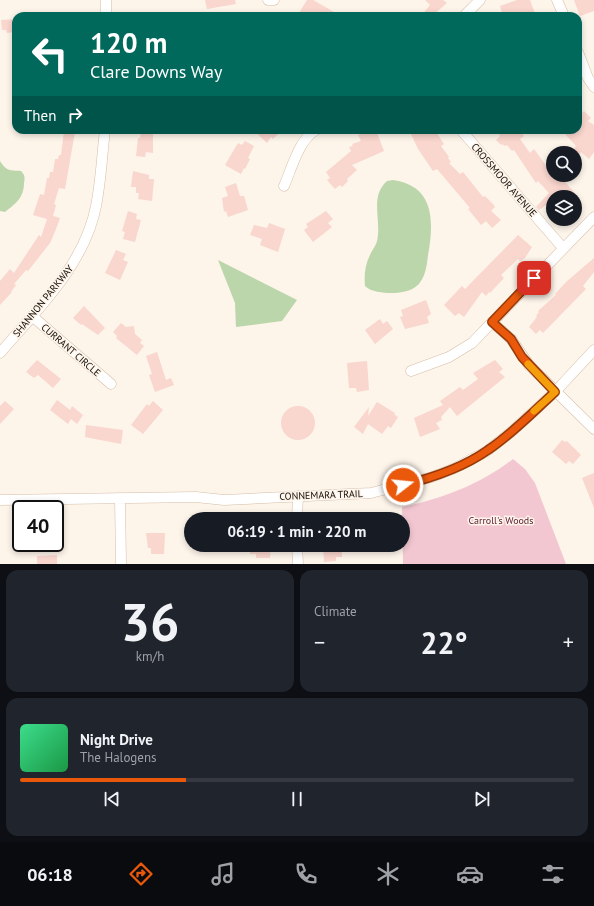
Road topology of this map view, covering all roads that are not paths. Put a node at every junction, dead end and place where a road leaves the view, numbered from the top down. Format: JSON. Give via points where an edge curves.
{"nodes":[{"id":1,"x":106,"y":0,"type":"edge"},
{"id":2,"x":268,"y":0,"type":"edge"},
{"id":3,"x":274,"y":0,"type":"edge"},
{"id":4,"x":480,"y":0,"type":"edge"},
{"id":5,"x":557,"y":0,"type":"edge"},
{"id":6,"x":106,"y":12,"type":"edge"},
{"id":7,"x":468,"y":12,"type":"edge"},
{"id":8,"x":562,"y":12,"type":"edge"},
{"id":9,"x":582,"y":62,"type":"edge"},
{"id":10,"x":594,"y":87,"type":"edge"},
{"id":11,"x":105,"y":134,"type":"edge"},
{"id":12,"x":309,"y":134,"type":"edge"},
{"id":13,"x":464,"y":134,"type":"edge"},
{"id":14,"x":284,"y":186,"type":"dead end"},
{"id":15,"x":594,"y":217,"type":"edge"},
{"id":16,"x":563,"y":248,"type":"junction"},
{"id":17,"x":32,"y":316,"type":"junction"},
{"id":18,"x":492,"y":322,"type":"junction"},
{"id":19,"x":594,"y":350,"type":"edge"},
{"id":20,"x":0,"y":353,"type":"edge"},
{"id":21,"x":411,"y":371,"type":"dead end"},
{"id":22,"x":111,"y":384,"type":"dead end"},
{"id":23,"x":555,"y":392,"type":"junction"},
{"id":24,"x":594,"y":429,"type":"edge"},
{"id":25,"x":298,"y":496,"type":"junction"},
{"id":26,"x":120,"y":498,"type":"junction"},
{"id":27,"x":0,"y":500,"type":"edge"},
{"id":28,"x":297,"y":512,"type":"edge"},
{"id":29,"x":297,"y":552,"type":"edge"},
{"id":30,"x":121,"y":564,"type":"edge"},
{"id":31,"x":298,"y":564,"type":"edge"}],
"edges":[{"from":1,"to":6,"type":"street"},
{"from":2,"to":3,"type":"street"},
{"from":4,"to":7,"type":"street"},
{"from":5,"to":8,"type":"street"},
{"from":9,"to":10,"type":"street"},
{"from":11,"to":17,"type":"street","name":"SHANNON PARKWAY","via":[[96,206],[87,236],[73,264]]},
{"from":12,"to":14,"type":"street"},
{"from":13,"to":16,"type":"street","name":"CROSSMOOR AVENUE"},
{"from":15,"to":16,"type":"street"},
{"from":16,"to":18,"type":"street"},
{"from":17,"to":20,"type":"street","name":"SHANNON PARKWAY"},
{"from":17,"to":22,"type":"street","name":"CURRANT CIRCLE"},
{"from":18,"to":21,"type":"street","via":[[460,352]]},
{"from":18,"to":23,"type":"street","via":[[511,339],[522,357]]},
{"from":19,"to":23,"type":"street","name":"CONNEMARA TRAIL"},
{"from":23,"to":24,"type":"street"},
{"from":23,"to":25,"type":"street","name":"CONNEMARA TRAIL","via":[[487,451],[449,470],[371,493]]},
{"from":25,"to":26,"type":"street","name":"CONNEMARA TRAIL","via":[[224,500],[196,497]]},
{"from":25,"to":28,"type":"street"},
{"from":26,"to":27,"type":"street","name":"CONNEMARA TRAIL"},
{"from":26,"to":30,"type":"street"},
{"from":29,"to":31,"type":"street"}]}
